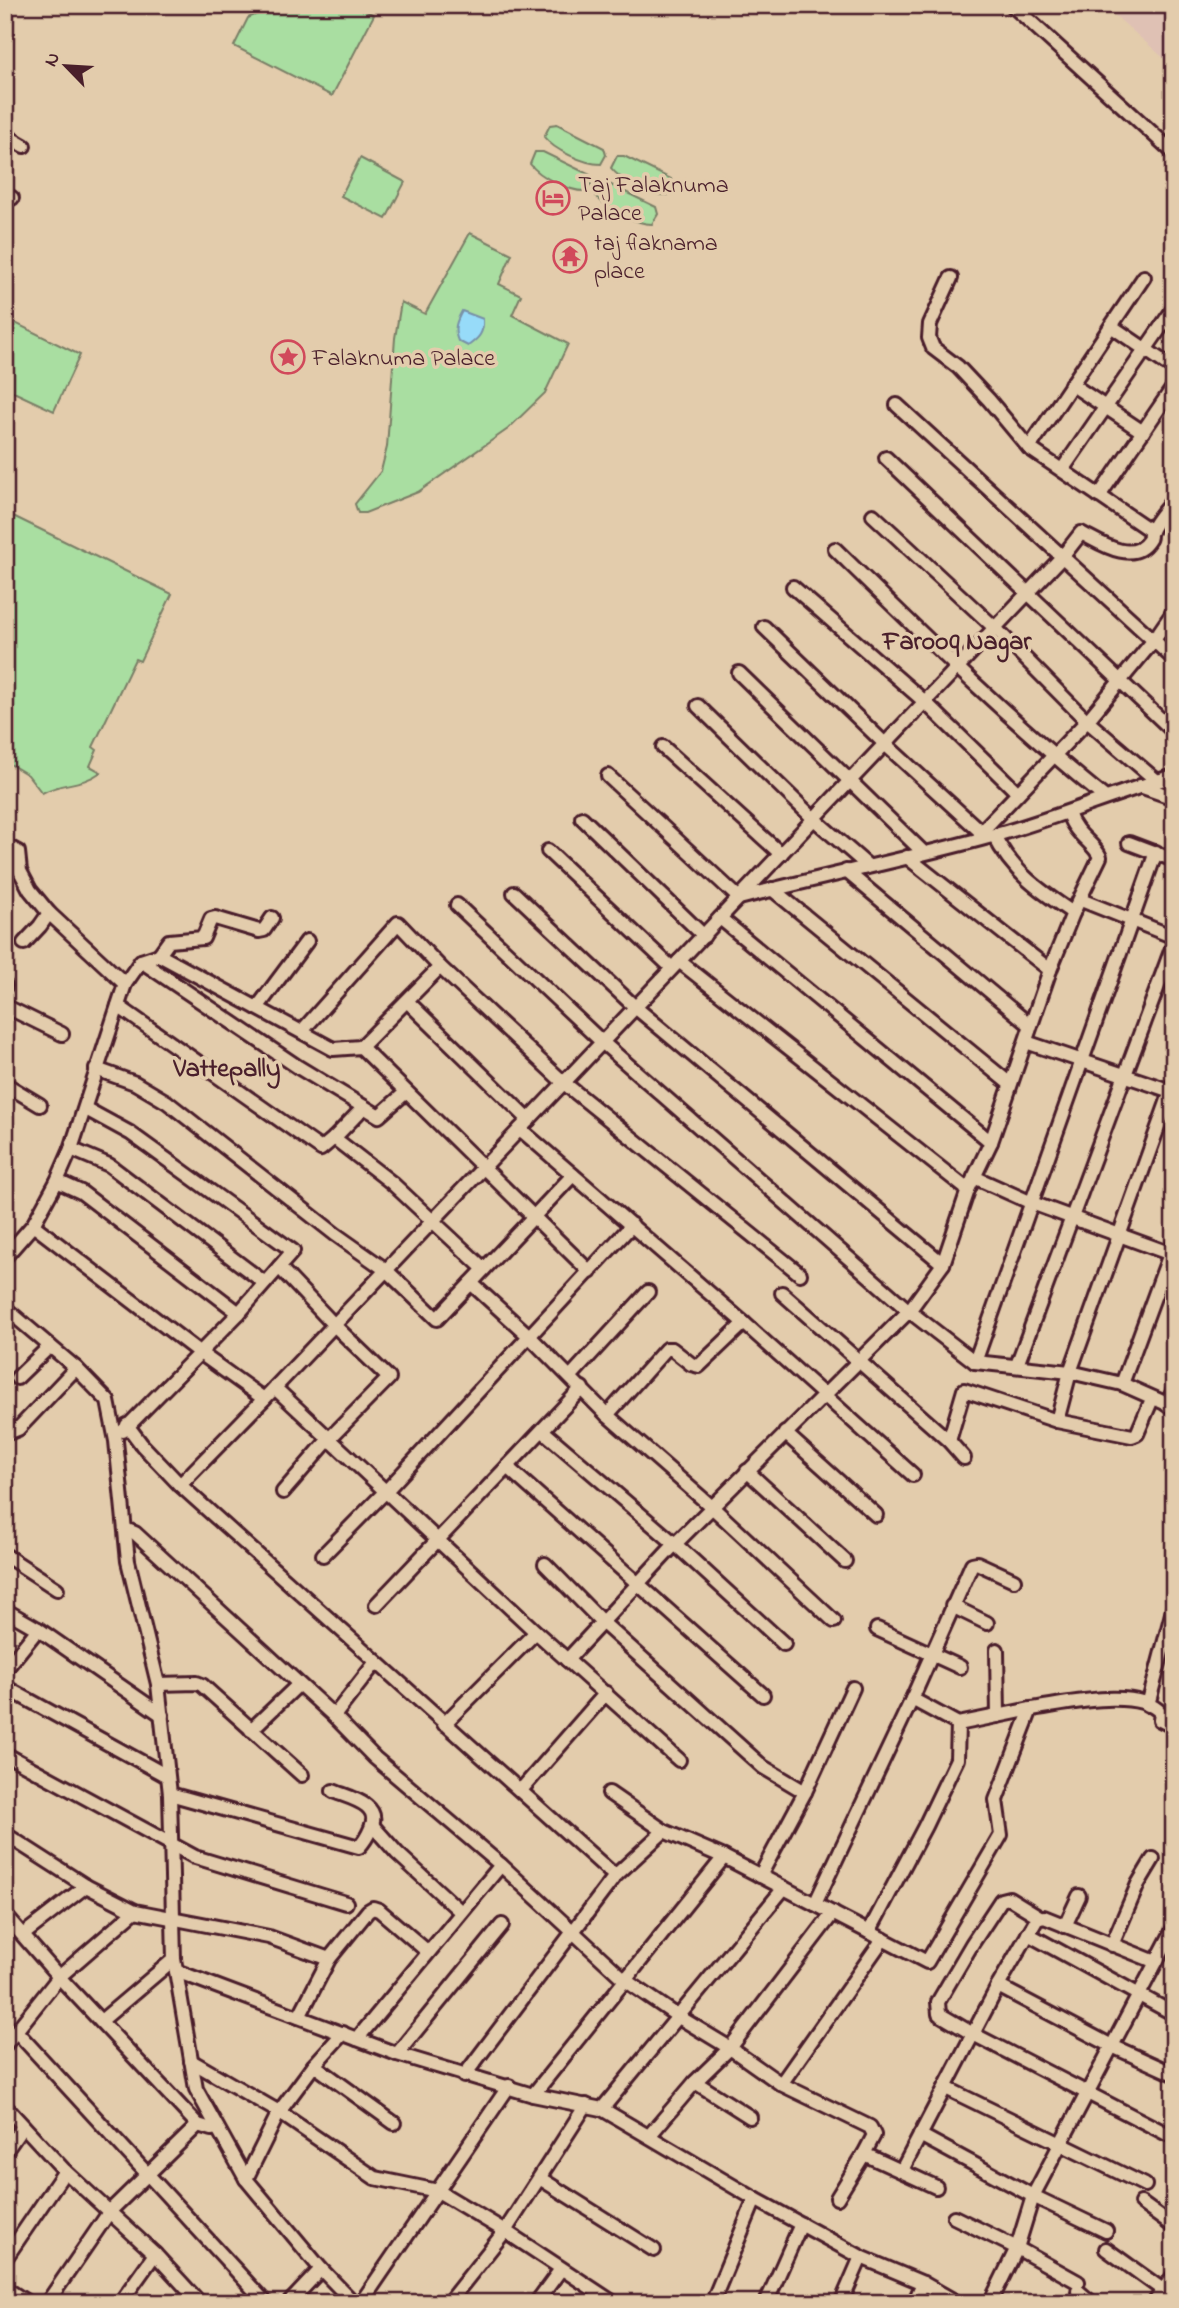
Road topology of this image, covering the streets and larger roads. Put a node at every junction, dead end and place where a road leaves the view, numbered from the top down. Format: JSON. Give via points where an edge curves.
{"nodes":[{"id":1,"x":1012,"y":5,"type":"edge"},
{"id":2,"x":5,"y":135,"type":"edge"},
{"id":3,"x":24,"y":146,"type":"dead end"},
{"id":4,"x":1174,"y":153,"type":"edge"},
{"id":5,"x":1144,"y":277,"type":"dead end"},
{"id":6,"x":951,"y":278,"type":"dead end"},
{"id":7,"x":1174,"y":308,"type":"edge"},
{"id":8,"x":1111,"y":326,"type":"junction"},
{"id":9,"x":1145,"y":350,"type":"junction"},
{"id":10,"x":1174,"y":369,"type":"edge"},
{"id":11,"x":1071,"y":384,"type":"junction"},
{"id":12,"x":1174,"y":387,"type":"edge"},
{"id":13,"x":897,"y":405,"type":"dead end"},
{"id":14,"x":1106,"y":406,"type":"junction"},
{"id":15,"x":1143,"y":432,"type":"junction"},
{"id":16,"x":1029,"y":449,"type":"junction"},
{"id":17,"x":886,"y":458,"type":"dead end"},
{"id":18,"x":1062,"y":471,"type":"junction"},
{"id":19,"x":1099,"y":496,"type":"junction"},
{"id":20,"x":1174,"y":498,"type":"edge"},
{"id":21,"x":1169,"y":514,"type":"edge"},
{"id":22,"x":873,"y":515,"type":"dead end"},
{"id":23,"x":1151,"y":531,"type":"junction"},
{"id":24,"x":835,"y":549,"type":"dead end"},
{"id":25,"x":1063,"y":556,"type":"junction"},
{"id":26,"x":793,"y":587,"type":"dead end"},
{"id":27,"x":1028,"y":593,"type":"junction"},
{"id":28,"x":1174,"y":611,"type":"edge"},
{"id":29,"x":764,"y":627,"type":"dead end"},
{"id":30,"x":995,"y":628,"type":"junction"},
{"id":31,"x":1154,"y":640,"type":"junction"},
{"id":32,"x":1174,"y":659,"type":"edge"},
{"id":33,"x":957,"y":668,"type":"junction"},
{"id":34,"x":739,"y":673,"type":"dead end"},
{"id":35,"x":1119,"y":679,"type":"junction"},
{"id":36,"x":925,"y":702,"type":"junction"},
{"id":37,"x":698,"y":706,"type":"dead end"},
{"id":38,"x":1087,"y":720,"type":"junction"},
{"id":39,"x":1174,"y":732,"type":"edge"},
{"id":40,"x":885,"y":744,"type":"junction"},
{"id":41,"x":663,"y":747,"type":"dead end"},
{"id":42,"x":1053,"y":756,"type":"junction"},
{"id":43,"x":608,"y":776,"type":"dead end"},
{"id":44,"x":1174,"y":776,"type":"edge"},
{"id":45,"x":1157,"y":781,"type":"junction"},
{"id":46,"x":849,"y":782,"type":"junction"},
{"id":47,"x":1140,"y":786,"type":"junction"},
{"id":48,"x":1018,"y":793,"type":"junction"},
{"id":49,"x":1104,"y":797,"type":"junction"},
{"id":50,"x":1174,"y":798,"type":"edge"},
{"id":51,"x":1068,"y":813,"type":"junction"},
{"id":52,"x":582,"y":818,"type":"dead end"},
{"id":53,"x":814,"y":819,"type":"junction"},
{"id":54,"x":985,"y":835,"type":"junction"},
{"id":55,"x":1129,"y":843,"type":"dead end"},
{"id":56,"x":5,"y":845,"type":"edge"},
{"id":57,"x":548,"y":851,"type":"dead end"},
{"id":58,"x":1156,"y":852,"type":"junction"},
{"id":59,"x":924,"y":853,"type":"junction"},
{"id":60,"x":781,"y":854,"type":"junction"},
{"id":61,"x":907,"y":857,"type":"junction"},
{"id":62,"x":1174,"y":860,"type":"edge"},
{"id":63,"x":868,"y":866,"type":"junction"},
{"id":64,"x":846,"y":871,"type":"junction"},
{"id":65,"x":772,"y":889,"type":"junction"},
{"id":66,"x":514,"y":893,"type":"dead end"},
{"id":67,"x":740,"y":898,"type":"junction"},
{"id":68,"x":1080,"y":900,"type":"junction"},
{"id":69,"x":457,"y":905,"type":"dead end"},
{"id":70,"x":49,"y":913,"type":"junction"},
{"id":71,"x":1073,"y":913,"type":"junction"},
{"id":72,"x":272,"y":918,"type":"dead end"},
{"id":73,"x":720,"y":918,"type":"junction"},
{"id":74,"x":1131,"y":920,"type":"junction"},
{"id":75,"x":704,"y":936,"type":"junction"},
{"id":76,"x":1174,"y":937,"type":"edge"},
{"id":77,"x":307,"y":941,"type":"dead end"},
{"id":78,"x":24,"y":943,"type":"dead end"},
{"id":79,"x":1174,"y":943,"type":"edge"},
{"id":80,"x":159,"y":955,"type":"junction"},
{"id":81,"x":141,"y":961,"type":"junction"},
{"id":82,"x":676,"y":965,"type":"junction"},
{"id":83,"x":440,"y":967,"type":"junction"},
{"id":84,"x":1050,"y":970,"type":"junction"},
{"id":85,"x":125,"y":984,"type":"junction"},
{"id":86,"x":408,"y":1002,"type":"junction"},
{"id":87,"x":5,"y":1006,"type":"edge"},
{"id":88,"x":118,"y":1006,"type":"junction"},
{"id":89,"x":635,"y":1007,"type":"junction"},
{"id":90,"x":257,"y":1008,"type":"junction"},
{"id":91,"x":1030,"y":1025,"type":"junction"},
{"id":92,"x":302,"y":1031,"type":"junction"},
{"id":93,"x":62,"y":1034,"type":"dead end"},
{"id":94,"x":602,"y":1042,"type":"junction"},
{"id":95,"x":1026,"y":1042,"type":"junction"},
{"id":96,"x":361,"y":1047,"type":"junction"},
{"id":97,"x":1083,"y":1061,"type":"junction"},
{"id":98,"x":96,"y":1069,"type":"junction"},
{"id":99,"x":1125,"y":1076,"type":"junction"},
{"id":100,"x":564,"y":1083,"type":"junction"},
{"id":101,"x":5,"y":1084,"type":"edge"},
{"id":102,"x":1010,"y":1084,"type":"junction"},
{"id":103,"x":1173,"y":1089,"type":"edge"},
{"id":104,"x":405,"y":1093,"type":"junction"},
{"id":105,"x":40,"y":1105,"type":"dead end"},
{"id":106,"x":364,"y":1107,"type":"junction"},
{"id":107,"x":86,"y":1109,"type":"junction"},
{"id":108,"x":524,"y":1124,"type":"junction"},
{"id":109,"x":334,"y":1138,"type":"junction"},
{"id":110,"x":991,"y":1142,"type":"junction"},
{"id":111,"x":71,"y":1149,"type":"junction"},
{"id":112,"x":484,"y":1167,"type":"junction"},
{"id":113,"x":573,"y":1175,"type":"junction"},
{"id":114,"x":974,"y":1177,"type":"junction"},
{"id":115,"x":57,"y":1181,"type":"junction"},
{"id":116,"x":968,"y":1191,"type":"junction"},
{"id":117,"x":1032,"y":1203,"type":"junction"},
{"id":118,"x":533,"y":1216,"type":"junction"},
{"id":119,"x":1071,"y":1218,"type":"junction"},
{"id":120,"x":433,"y":1221,"type":"junction"},
{"id":121,"x":632,"y":1224,"type":"junction"},
{"id":122,"x":33,"y":1225,"type":"junction"},
{"id":123,"x":1118,"y":1235,"type":"junction"},
{"id":124,"x":1172,"y":1250,"type":"edge"},
{"id":125,"x":5,"y":1257,"type":"edge"},
{"id":126,"x":943,"y":1264,"type":"junction"},
{"id":127,"x":279,"y":1267,"type":"junction"},
{"id":128,"x":484,"y":1269,"type":"junction"},
{"id":129,"x":386,"y":1270,"type":"junction"},
{"id":130,"x":590,"y":1272,"type":"junction"},
{"id":131,"x":800,"y":1274,"type":"dead end"},
{"id":132,"x":265,"y":1283,"type":"junction"},
{"id":133,"x":471,"y":1283,"type":"junction"},
{"id":134,"x":648,"y":1292,"type":"dead end"},
{"id":135,"x":782,"y":1293,"type":"dead end"},
{"id":136,"x":909,"y":1311,"type":"junction"},
{"id":137,"x":7,"y":1313,"type":"edge"},
{"id":138,"x":239,"y":1313,"type":"junction"},
{"id":139,"x":744,"y":1323,"type":"junction"},
{"id":140,"x":334,"y":1325,"type":"junction"},
{"id":141,"x":529,"y":1336,"type":"junction"},
{"id":142,"x":50,"y":1346,"type":"junction"},
{"id":143,"x":200,"y":1353,"type":"junction"},
{"id":144,"x":857,"y":1360,"type":"junction"},
{"id":145,"x":975,"y":1362,"type":"junction"},
{"id":146,"x":1017,"y":1365,"type":"junction"},
{"id":147,"x":76,"y":1368,"type":"junction"},
{"id":148,"x":1070,"y":1372,"type":"junction"},
{"id":149,"x":570,"y":1376,"type":"junction"},
{"id":150,"x":18,"y":1378,"type":"dead end"},
{"id":151,"x":1122,"y":1384,"type":"junction"},
{"id":152,"x":275,"y":1388,"type":"junction"},
{"id":153,"x":582,"y":1388,"type":"junction"},
{"id":154,"x":1174,"y":1390,"type":"edge"},
{"id":155,"x":823,"y":1395,"type":"junction"},
{"id":156,"x":264,"y":1399,"type":"junction"},
{"id":157,"x":1153,"y":1399,"type":"junction"},
{"id":158,"x":1171,"y":1406,"type":"edge"},
{"id":159,"x":607,"y":1415,"type":"junction"},
{"id":160,"x":1057,"y":1421,"type":"junction"},
{"id":161,"x":127,"y":1425,"type":"junction"},
{"id":162,"x":543,"y":1431,"type":"junction"},
{"id":163,"x":785,"y":1433,"type":"junction"},
{"id":164,"x":5,"y":1434,"type":"edge"},
{"id":165,"x":330,"y":1439,"type":"junction"},
{"id":166,"x":116,"y":1441,"type":"junction"},
{"id":167,"x":949,"y":1441,"type":"junction"},
{"id":168,"x":964,"y":1458,"type":"dead end"},
{"id":169,"x":507,"y":1467,"type":"junction"},
{"id":170,"x":747,"y":1471,"type":"junction"},
{"id":171,"x":912,"y":1475,"type":"dead end"},
{"id":172,"x":180,"y":1485,"type":"junction"},
{"id":173,"x":386,"y":1491,"type":"junction"},
{"id":174,"x":283,"y":1492,"type":"dead end"},
{"id":175,"x":712,"y":1507,"type":"junction"},
{"id":176,"x":876,"y":1515,"type":"dead end"},
{"id":177,"x":125,"y":1529,"type":"junction"},
{"id":178,"x":437,"y":1539,"type":"junction"},
{"id":179,"x":674,"y":1545,"type":"junction"},
{"id":180,"x":5,"y":1555,"type":"edge"},
{"id":181,"x":323,"y":1555,"type":"dead end"},
{"id":182,"x":845,"y":1561,"type":"dead end"},
{"id":183,"x":545,"y":1564,"type":"dead end"},
{"id":184,"x":1014,"y":1580,"type":"dead end"},
{"id":185,"x":639,"y":1583,"type":"junction"},
{"id":186,"x":57,"y":1589,"type":"dead end"},
{"id":187,"x":376,"y":1605,"type":"dead end"},
{"id":188,"x":952,"y":1606,"type":"junction"},
{"id":189,"x":1174,"y":1606,"type":"edge"},
{"id":190,"x":5,"y":1610,"type":"edge"},
{"id":191,"x":834,"y":1621,"type":"dead end"},
{"id":192,"x":603,"y":1623,"type":"junction"},
{"id":193,"x":987,"y":1623,"type":"dead end"},
{"id":194,"x":37,"y":1629,"type":"junction"},
{"id":195,"x":877,"y":1629,"type":"dead end"},
{"id":196,"x":536,"y":1632,"type":"junction"},
{"id":197,"x":784,"y":1644,"type":"dead end"},
{"id":198,"x":998,"y":1650,"type":"dead end"},
{"id":199,"x":931,"y":1654,"type":"junction"},
{"id":200,"x":567,"y":1660,"type":"junction"},
{"id":201,"x":376,"y":1662,"type":"junction"},
{"id":202,"x":960,"y":1667,"type":"dead end"},
{"id":203,"x":5,"y":1670,"type":"edge"},
{"id":204,"x":158,"y":1684,"type":"junction"},
{"id":205,"x":298,"y":1685,"type":"junction"},
{"id":206,"x":5,"y":1687,"type":"edge"},
{"id":207,"x":853,"y":1688,"type":"dead end"},
{"id":208,"x":606,"y":1693,"type":"junction"},
{"id":209,"x":763,"y":1695,"type":"dead end"},
{"id":210,"x":912,"y":1699,"type":"junction"},
{"id":211,"x":1148,"y":1705,"type":"junction"},
{"id":212,"x":1031,"y":1709,"type":"junction"},
{"id":213,"x":162,"y":1714,"type":"junction"},
{"id":214,"x":334,"y":1716,"type":"junction"},
{"id":215,"x":999,"y":1716,"type":"junction"},
{"id":216,"x":444,"y":1724,"type":"junction"},
{"id":217,"x":958,"y":1724,"type":"junction"},
{"id":218,"x":1174,"y":1727,"type":"edge"},
{"id":219,"x":251,"y":1730,"type":"junction"},
{"id":220,"x":5,"y":1754,"type":"edge"},
{"id":221,"x":679,"y":1760,"type":"dead end"},
{"id":222,"x":302,"y":1774,"type":"dead end"},
{"id":223,"x":167,"y":1776,"type":"junction"},
{"id":224,"x":521,"y":1790,"type":"junction"},
{"id":225,"x":333,"y":1791,"type":"dead end"},
{"id":226,"x":806,"y":1792,"type":"junction"},
{"id":227,"x":170,"y":1794,"type":"junction"},
{"id":228,"x":609,"y":1794,"type":"dead end"},
{"id":229,"x":372,"y":1825,"type":"junction"},
{"id":230,"x":664,"y":1831,"type":"junction"},
{"id":231,"x":5,"y":1834,"type":"edge"},
{"id":232,"x":170,"y":1845,"type":"junction"},
{"id":233,"x":724,"y":1857,"type":"junction"},
{"id":234,"x":1153,"y":1859,"type":"dead end"},
{"id":235,"x":501,"y":1866,"type":"junction"},
{"id":236,"x":615,"y":1876,"type":"junction"},
{"id":237,"x":760,"y":1876,"type":"junction"},
{"id":238,"x":86,"y":1886,"type":"junction"},
{"id":239,"x":784,"y":1888,"type":"junction"},
{"id":240,"x":1079,"y":1896,"type":"dead end"},
{"id":241,"x":346,"y":1903,"type":"dead end"},
{"id":242,"x":815,"y":1904,"type":"junction"},
{"id":243,"x":135,"y":1911,"type":"junction"},
{"id":244,"x":461,"y":1912,"type":"junction"},
{"id":245,"x":833,"y":1913,"type":"junction"},
{"id":246,"x":1040,"y":1917,"type":"junction"},
{"id":247,"x":173,"y":1918,"type":"junction"},
{"id":248,"x":9,"y":1919,"type":"edge"},
{"id":249,"x":502,"y":1925,"type":"dead end"},
{"id":250,"x":1065,"y":1926,"type":"junction"},
{"id":251,"x":1174,"y":1928,"type":"edge"},
{"id":252,"x":571,"y":1932,"type":"junction"},
{"id":253,"x":869,"y":1932,"type":"junction"},
{"id":254,"x":5,"y":1934,"type":"edge"},
{"id":255,"x":24,"y":1934,"type":"junction"},
{"id":256,"x":1028,"y":1934,"type":"junction"},
{"id":257,"x":883,"y":1939,"type":"junction"},
{"id":258,"x":1112,"y":1945,"type":"junction"},
{"id":259,"x":428,"y":1952,"type":"junction"},
{"id":260,"x":1164,"y":1955,"type":"edge"},
{"id":261,"x":1174,"y":1957,"type":"edge"},
{"id":262,"x":329,"y":1959,"type":"junction"},
{"id":263,"x":175,"y":1965,"type":"junction"},
{"id":264,"x":59,"y":1977,"type":"junction"},
{"id":265,"x":625,"y":1980,"type":"junction"},
{"id":266,"x":998,"y":1986,"type":"junction"},
{"id":267,"x":1139,"y":1994,"type":"junction"},
{"id":268,"x":1174,"y":2014,"type":"edge"},
{"id":269,"x":299,"y":2017,"type":"junction"},
{"id":270,"x":679,"y":2017,"type":"junction"},
{"id":271,"x":101,"y":2021,"type":"junction"},
{"id":272,"x":16,"y":2031,"type":"junction"},
{"id":273,"x":342,"y":2033,"type":"junction"},
{"id":274,"x":973,"y":2034,"type":"junction"},
{"id":275,"x":357,"y":2039,"type":"junction"},
{"id":276,"x":5,"y":2045,"type":"edge"},
{"id":277,"x":1112,"y":2046,"type":"junction"},
{"id":278,"x":730,"y":2048,"type":"junction"},
{"id":279,"x":397,"y":2054,"type":"junction"},
{"id":280,"x":191,"y":2061,"type":"junction"},
{"id":281,"x":314,"y":2065,"type":"junction"},
{"id":282,"x":1174,"y":2074,"type":"edge"},
{"id":283,"x":464,"y":2076,"type":"junction"},
{"id":284,"x":695,"y":2082,"type":"junction"},
{"id":285,"x":781,"y":2084,"type":"junction"},
{"id":286,"x":509,"y":2087,"type":"junction"},
{"id":287,"x":946,"y":2088,"type":"junction"},
{"id":288,"x":1087,"y":2093,"type":"junction"},
{"id":289,"x":533,"y":2095,"type":"junction"},
{"id":290,"x":586,"y":2105,"type":"junction"},
{"id":291,"x":5,"y":2106,"type":"edge"},
{"id":292,"x":602,"y":2109,"type":"junction"},
{"id":293,"x":279,"y":2112,"type":"junction"},
{"id":294,"x":750,"y":2117,"type":"dead end"},
{"id":295,"x":394,"y":2123,"type":"dead end"},
{"id":296,"x":198,"y":2125,"type":"junction"},
{"id":297,"x":23,"y":2126,"type":"junction"},
{"id":298,"x":217,"y":2128,"type":"junction"},
{"id":299,"x":1174,"y":2134,"type":"edge"},
{"id":300,"x":920,"y":2135,"type":"junction"},
{"id":301,"x":649,"y":2136,"type":"junction"},
{"id":302,"x":1060,"y":2146,"type":"junction"},
{"id":303,"x":5,"y":2152,"type":"edge"},
{"id":304,"x":864,"y":2154,"type":"junction"},
{"id":305,"x":902,"y":2170,"type":"junction"},
{"id":306,"x":65,"y":2171,"type":"junction"},
{"id":307,"x":148,"y":2175,"type":"junction"},
{"id":308,"x":246,"y":2179,"type":"junction"},
{"id":309,"x":541,"y":2179,"type":"junction"},
{"id":310,"x":1145,"y":2185,"type":"dead end"},
{"id":311,"x":936,"y":2187,"type":"dead end"},
{"id":312,"x":438,"y":2191,"type":"junction"},
{"id":313,"x":1033,"y":2196,"type":"junction"},
{"id":314,"x":836,"y":2198,"type":"dead end"},
{"id":315,"x":755,"y":2199,"type":"junction"},
{"id":316,"x":1141,"y":2203,"type":"dead end"},
{"id":317,"x":110,"y":2211,"type":"junction"},
{"id":318,"x":954,"y":2217,"type":"dead end"},
{"id":319,"x":801,"y":2224,"type":"junction"},
{"id":320,"x":1174,"y":2227,"type":"edge"},
{"id":321,"x":505,"y":2231,"type":"junction"},
{"id":322,"x":1106,"y":2231,"type":"dead end"},
{"id":323,"x":1017,"y":2248,"type":"junction"},
{"id":324,"x":1106,"y":2249,"type":"dead end"},
{"id":325,"x":653,"y":2250,"type":"dead end"},
{"id":326,"x":155,"y":2254,"type":"junction"},
{"id":327,"x":861,"y":2257,"type":"junction"},
{"id":328,"x":5,"y":2259,"type":"edge"},
{"id":329,"x":321,"y":2269,"type":"junction"},
{"id":330,"x":561,"y":2269,"type":"junction"},
{"id":331,"x":1174,"y":2275,"type":"edge"},
{"id":332,"x":923,"y":2283,"type":"junction"},
{"id":333,"x":5,"y":2288,"type":"edge"},
{"id":334,"x":1168,"y":2294,"type":"edge"},
{"id":335,"x":199,"y":2302,"type":"edge"},
{"id":336,"x":608,"y":2302,"type":"edge"},
{"id":337,"x":28,"y":2303,"type":"edge"},
{"id":338,"x":47,"y":2303,"type":"edge"},
{"id":339,"x":120,"y":2303,"type":"edge"},
{"id":340,"x":266,"y":2303,"type":"edge"},
{"id":341,"x":289,"y":2303,"type":"edge"},
{"id":342,"x":354,"y":2303,"type":"edge"},
{"id":343,"x":361,"y":2303,"type":"edge"},
{"id":344,"x":448,"y":2303,"type":"edge"},
{"id":345,"x":536,"y":2303,"type":"edge"},
{"id":346,"x":712,"y":2303,"type":"edge"},
{"id":347,"x":766,"y":2303,"type":"edge"},
{"id":348,"x":841,"y":2303,"type":"edge"},
{"id":349,"x":914,"y":2303,"type":"edge"},
{"id":350,"x":958,"y":2303,"type":"edge"},
{"id":351,"x":990,"y":2303,"type":"edge"},
{"id":352,"x":1092,"y":2303,"type":"edge"},
{"id":353,"x":1154,"y":2303,"type":"edge"}],
"edges":[{"from":1,"to":4,"type":"street"},
{"from":2,"to":3,"type":"street"},
{"from":5,"to":8,"type":"street"},
{"from":6,"to":16,"type":"street","via":[[930,324],[933,348],[958,367]]},
{"from":7,"to":9,"type":"street"},
{"from":8,"to":9,"type":"street"},
{"from":8,"to":11,"type":"street"},
{"from":9,"to":10,"type":"street"},
{"from":9,"to":14,"type":"street"},
{"from":11,"to":14,"type":"street"},
{"from":11,"to":16,"type":"street"},
{"from":12,"to":15,"type":"street"},
{"from":13,"to":25,"type":"street"},
{"from":14,"to":15,"type":"street"},
{"from":14,"to":18,"type":"street"},
{"from":15,"to":19,"type":"street"},
{"from":16,"to":18,"type":"street"},
{"from":17,"to":27,"type":"street"},
{"from":18,"to":19,"type":"street"},
{"from":19,"to":23,"type":"street"},
{"from":20,"to":21,"type":"street"},
{"from":21,"to":23,"type":"street"},
{"from":22,"to":30,"type":"street"},
{"from":23,"to":25,"type":"street","via":[[1149,540],[1130,551],[1114,550],[1081,533]]},
{"from":24,"to":33,"type":"street"},
{"from":25,"to":27,"type":"street"},
{"from":25,"to":31,"type":"street"},
{"from":26,"to":36,"type":"street"},
{"from":27,"to":30,"type":"street"},
{"from":27,"to":35,"type":"street"},
{"from":28,"to":31,"type":"street"},
{"from":29,"to":40,"type":"street"},
{"from":30,"to":33,"type":"street"},
{"from":30,"to":38,"type":"street"},
{"from":31,"to":32,"type":"street"},
{"from":31,"to":35,"type":"street"},
{"from":33,"to":36,"type":"street"},
{"from":33,"to":42,"type":"street"},
{"from":34,"to":46,"type":"street"},
{"from":35,"to":38,"type":"street"},
{"from":35,"to":39,"type":"street"},
{"from":36,"to":40,"type":"street"},
{"from":36,"to":48,"type":"street"},
{"from":37,"to":53,"type":"street"},
{"from":38,"to":42,"type":"street"},
{"from":38,"to":45,"type":"street"},
{"from":40,"to":46,"type":"street"},
{"from":40,"to":54,"type":"street"},
{"from":41,"to":60,"type":"street"},
{"from":42,"to":48,"type":"street"},
{"from":42,"to":49,"type":"street"},
{"from":43,"to":67,"type":"street"},
{"from":44,"to":45,"type":"street"},
{"from":45,"to":47,"type":"street"},
{"from":46,"to":53,"type":"street"},
{"from":46,"to":59,"type":"street"},
{"from":47,"to":49,"type":"street"},
{"from":47,"to":50,"type":"street"},
{"from":48,"to":54,"type":"street"},
{"from":49,"to":51,"type":"street"},
{"from":51,"to":54,"type":"street"},
{"from":51,"to":68,"type":"street","via":[[1078,834],[1100,857]]},
{"from":52,"to":75,"type":"street"},
{"from":53,"to":60,"type":"street"},
{"from":53,"to":63,"type":"street"},
{"from":54,"to":59,"type":"street"},
{"from":54,"to":71,"type":"street","via":[[1033,886]]},
{"from":55,"to":58,"type":"street"},
{"from":56,"to":70,"type":"street","via":[[18,852],[20,871]]},
{"from":57,"to":82,"type":"street"},
{"from":58,"to":62,"type":"street"},
{"from":58,"to":74,"type":"street"},
{"from":59,"to":61,"type":"street"},
{"from":60,"to":67,"type":"street"},
{"from":61,"to":63,"type":"street"},
{"from":61,"to":84,"type":"street"},
{"from":63,"to":64,"type":"street"},
{"from":64,"to":65,"type":"street"},
{"from":64,"to":91,"type":"street"},
{"from":65,"to":67,"type":"street"},
{"from":65,"to":102,"type":"street"},
{"from":66,"to":89,"type":"street"},
{"from":67,"to":73,"type":"street"},
{"from":68,"to":71,"type":"street"},
{"from":68,"to":74,"type":"street"},
{"from":69,"to":94,"type":"street"},
{"from":70,"to":78,"type":"street"},
{"from":70,"to":85,"type":"street"},
{"from":71,"to":84,"type":"street"},
{"from":72,"to":80,"type":"street","via":[[264,930],[211,919],[203,938],[169,941]]},
{"from":73,"to":75,"type":"street"},
{"from":73,"to":110,"type":"street"},
{"from":74,"to":76,"type":"street"},
{"from":74,"to":97,"type":"street"},
{"from":75,"to":82,"type":"street"},
{"from":77,"to":90,"type":"street"},
{"from":79,"to":99,"type":"street"},
{"from":80,"to":81,"type":"street"},
{"from":80,"to":90,"type":"street"},
{"from":81,"to":85,"type":"street"},
{"from":81,"to":106,"type":"street"},
{"from":82,"to":89,"type":"street"},
{"from":82,"to":116,"type":"street"},
{"from":83,"to":86,"type":"street"},
{"from":83,"to":92,"type":"street","via":[[398,923]]},
{"from":83,"to":100,"type":"street"},
{"from":84,"to":91,"type":"street"},
{"from":85,"to":88,"type":"street"},
{"from":86,"to":96,"type":"street"},
{"from":86,"to":108,"type":"street"},
{"from":87,"to":93,"type":"street"},
{"from":88,"to":98,"type":"street"},
{"from":88,"to":109,"type":"street","via":[[320,1149]]},
{"from":89,"to":94,"type":"street"},
{"from":89,"to":126,"type":"street"},
{"from":90,"to":92,"type":"street"},
{"from":91,"to":95,"type":"street"},
{"from":92,"to":96,"type":"street","via":[[333,1049]]},
{"from":94,"to":100,"type":"street"},
{"from":94,"to":136,"type":"street"},
{"from":95,"to":97,"type":"street"},
{"from":95,"to":102,"type":"street"},
{"from":96,"to":104,"type":"street"},
{"from":97,"to":99,"type":"street"},
{"from":97,"to":117,"type":"street"},
{"from":98,"to":107,"type":"street"},
{"from":98,"to":129,"type":"street","via":[[135,1083],[167,1102]]},
{"from":99,"to":103,"type":"street"},
{"from":99,"to":119,"type":"street"},
{"from":100,"to":108,"type":"street"},
{"from":100,"to":131,"type":"street"},
{"from":101,"to":105,"type":"street"},
{"from":102,"to":110,"type":"street"},
{"from":103,"to":123,"type":"street"},
{"from":104,"to":106,"type":"street","via":[[379,1116]]},
{"from":104,"to":112,"type":"street"},
{"from":106,"to":109,"type":"street"},
{"from":107,"to":111,"type":"street"},
{"from":107,"to":127,"type":"street","via":[[130,1133],[293,1251]]},
{"from":108,"to":112,"type":"street"},
{"from":108,"to":113,"type":"street"},
{"from":109,"to":120,"type":"street"},
{"from":110,"to":114,"type":"street"},
{"from":111,"to":115,"type":"street"},
{"from":111,"to":132,"type":"street","via":[[109,1166]]},
{"from":112,"to":118,"type":"street"},
{"from":112,"to":120,"type":"street"},
{"from":113,"to":118,"type":"street"},
{"from":113,"to":121,"type":"street"},
{"from":114,"to":116,"type":"street"},
{"from":114,"to":117,"type":"street"},
{"from":115,"to":122,"type":"street"},
{"from":115,"to":138,"type":"street","via":[[81,1192]]},
{"from":116,"to":126,"type":"street"},
{"from":117,"to":119,"type":"street"},
{"from":117,"to":145,"type":"street"},
{"from":118,"to":128,"type":"street"},
{"from":118,"to":130,"type":"street"},
{"from":119,"to":123,"type":"street"},
{"from":119,"to":146,"type":"street"},
{"from":120,"to":128,"type":"street"},
{"from":120,"to":129,"type":"street"},
{"from":121,"to":130,"type":"street"},
{"from":121,"to":139,"type":"street"},
{"from":122,"to":125,"type":"street"},
{"from":122,"to":143,"type":"street"},
{"from":123,"to":124,"type":"street"},
{"from":123,"to":148,"type":"street"},
{"from":124,"to":151,"type":"street"},
{"from":126,"to":136,"type":"street"},
{"from":127,"to":132,"type":"street"},
{"from":127,"to":140,"type":"street"},
{"from":128,"to":133,"type":"street"},
{"from":129,"to":133,"type":"street","via":[[437,1319]]},
{"from":129,"to":140,"type":"street"},
{"from":130,"to":141,"type":"street"},
{"from":132,"to":138,"type":"street"},
{"from":133,"to":141,"type":"street"},
{"from":134,"to":149,"type":"street"},
{"from":135,"to":144,"type":"street"},
{"from":136,"to":144,"type":"street"},
{"from":136,"to":145,"type":"street"},
{"from":137,"to":142,"type":"street"},
{"from":138,"to":143,"type":"street"},
{"from":139,"to":155,"type":"street"},
{"from":139,"to":159,"type":"street","via":[[699,1366],[666,1349]]},
{"from":140,"to":152,"type":"street"},
{"from":140,"to":165,"type":"street","via":[[389,1378]]},
{"from":141,"to":149,"type":"street"},
{"from":141,"to":173,"type":"street"},
{"from":142,"to":147,"type":"street"},
{"from":142,"to":150,"type":"street"},
{"from":143,"to":156,"type":"street"},
{"from":143,"to":161,"type":"street"},
{"from":144,"to":155,"type":"street"},
{"from":144,"to":167,"type":"street"},
{"from":145,"to":146,"type":"street"},
{"from":146,"to":148,"type":"street"},
{"from":147,"to":164,"type":"street","via":[[18,1429]]},
{"from":147,"to":166,"type":"street","via":[[108,1401]]},
{"from":148,"to":151,"type":"street"},
{"from":148,"to":160,"type":"street"},
{"from":149,"to":153,"type":"street"},
{"from":151,"to":157,"type":"street"},
{"from":152,"to":156,"type":"street"},
{"from":152,"to":165,"type":"street"},
{"from":153,"to":159,"type":"street"},
{"from":153,"to":162,"type":"street"},
{"from":154,"to":158,"type":"street"},
{"from":155,"to":163,"type":"street"},
{"from":155,"to":171,"type":"street"},
{"from":156,"to":172,"type":"street"},
{"from":157,"to":158,"type":"street"},
{"from":157,"to":160,"type":"street","via":[[1132,1436]]},
{"from":159,"to":175,"type":"street"},
{"from":160,"to":167,"type":"street","via":[[964,1390]]},
{"from":161,"to":166,"type":"street"},
{"from":161,"to":172,"type":"street"},
{"from":162,"to":169,"type":"street"},
{"from":162,"to":179,"type":"street"},
{"from":163,"to":170,"type":"street"},
{"from":163,"to":176,"type":"street"},
{"from":165,"to":173,"type":"street"},
{"from":165,"to":174,"type":"street"},
{"from":166,"to":177,"type":"street"},
{"from":167,"to":168,"type":"street"},
{"from":169,"to":178,"type":"street"},
{"from":169,"to":185,"type":"street"},
{"from":170,"to":175,"type":"street"},
{"from":170,"to":182,"type":"street"},
{"from":172,"to":201,"type":"street"},
{"from":173,"to":178,"type":"street"},
{"from":173,"to":181,"type":"street"},
{"from":175,"to":179,"type":"street"},
{"from":175,"to":191,"type":"street"},
{"from":177,"to":204,"type":"street","via":[[128,1561]]},
{"from":177,"to":205,"type":"street"},
{"from":178,"to":187,"type":"street"},
{"from":178,"to":196,"type":"street"},
{"from":179,"to":185,"type":"street"},
{"from":179,"to":197,"type":"street"},
{"from":180,"to":186,"type":"street"},
{"from":183,"to":192,"type":"street"},
{"from":184,"to":188,"type":"street","via":[[972,1564]]},
{"from":185,"to":192,"type":"street"},
{"from":185,"to":209,"type":"street"},
{"from":188,"to":193,"type":"street"},
{"from":188,"to":199,"type":"street"},
{"from":189,"to":211,"type":"street"},
{"from":190,"to":194,"type":"street"},
{"from":192,"to":200,"type":"street"},
{"from":192,"to":226,"type":"street","via":[[763,1767]]},
{"from":194,"to":203,"type":"street"},
{"from":194,"to":213,"type":"street"},
{"from":195,"to":199,"type":"street"},
{"from":196,"to":200,"type":"street"},
{"from":196,"to":216,"type":"street"},
{"from":198,"to":215,"type":"street"},
{"from":199,"to":202,"type":"street"},
{"from":199,"to":210,"type":"street"},
{"from":200,"to":208,"type":"street"},
{"from":201,"to":214,"type":"street"},
{"from":201,"to":216,"type":"street"},
{"from":204,"to":213,"type":"street"},
{"from":204,"to":219,"type":"street","via":[[197,1683]]},
{"from":205,"to":214,"type":"street"},
{"from":205,"to":219,"type":"street"},
{"from":206,"to":223,"type":"street"},
{"from":207,"to":226,"type":"street"},
{"from":208,"to":221,"type":"street"},
{"from":208,"to":224,"type":"street"},
{"from":210,"to":217,"type":"street"},
{"from":210,"to":242,"type":"street"},
{"from":211,"to":212,"type":"street","via":[[1116,1698]]},
{"from":211,"to":218,"type":"street","via":[[1161,1713],[1160,1720]]},
{"from":212,"to":215,"type":"street"},
{"from":212,"to":257,"type":"street","via":[[996,1800],[1001,1835],[928,1962]]},
{"from":213,"to":223,"type":"street"},
{"from":214,"to":235,"type":"street","via":[[375,1758]]},
{"from":215,"to":217,"type":"street"},
{"from":216,"to":224,"type":"street"},
{"from":217,"to":253,"type":"street","via":[[957,1759]]},
{"from":219,"to":222,"type":"street"},
{"from":220,"to":232,"type":"street"},
{"from":223,"to":227,"type":"street"},
{"from":224,"to":236,"type":"street"},
{"from":225,"to":229,"type":"street","via":[[369,1806],[374,1815]]},
{"from":226,"to":237,"type":"street"},
{"from":227,"to":229,"type":"street","via":[[352,1846],[362,1845]]},
{"from":227,"to":232,"type":"street"},
{"from":228,"to":230,"type":"street"},
{"from":229,"to":244,"type":"street"},
{"from":230,"to":233,"type":"street"},
{"from":230,"to":236,"type":"street"},
{"from":231,"to":238,"type":"street"},
{"from":232,"to":241,"type":"street","via":[[208,1862]]},
{"from":232,"to":247,"type":"street"},
{"from":233,"to":237,"type":"street"},
{"from":233,"to":265,"type":"street"},
{"from":234,"to":258,"type":"street"},
{"from":235,"to":244,"type":"street"},
{"from":235,"to":252,"type":"street"},
{"from":236,"to":252,"type":"street"},
{"from":237,"to":239,"type":"street"},
{"from":238,"to":243,"type":"street"},
{"from":238,"to":255,"type":"street"},
{"from":239,"to":242,"type":"street"},
{"from":239,"to":270,"type":"street"},
{"from":240,"to":250,"type":"street"},
{"from":242,"to":245,"type":"street"},
{"from":243,"to":247,"type":"street"},
{"from":243,"to":264,"type":"street"},
{"from":244,"to":259,"type":"street"},
{"from":245,"to":253,"type":"street"},
{"from":245,"to":278,"type":"street"},
{"from":246,"to":250,"type":"street"},
{"from":246,"to":256,"type":"street"},
{"from":246,"to":274,"type":"street","via":[[1009,1898],[1001,1900],[938,2002],[943,2017]]},
{"from":247,"to":262,"type":"street","via":[[269,1937]]},
{"from":247,"to":263,"type":"street"},
{"from":248,"to":254,"type":"street"},
{"from":248,"to":255,"type":"street"},
{"from":249,"to":279,"type":"street"},
{"from":250,"to":258,"type":"street"},
{"from":251,"to":260,"type":"street"},
{"from":252,"to":265,"type":"street"},
{"from":252,"to":283,"type":"street"},
{"from":253,"to":257,"type":"street"},
{"from":255,"to":264,"type":"street"},
{"from":256,"to":266,"type":"street"},
{"from":256,"to":267,"type":"street"},
{"from":257,"to":285,"type":"street"},
{"from":258,"to":260,"type":"street"},
{"from":259,"to":262,"type":"street","via":[[373,1908]]},
{"from":259,"to":275,"type":"street"},
{"from":260,"to":261,"type":"street"},
{"from":260,"to":267,"type":"street"},
{"from":262,"to":269,"type":"street"},
{"from":263,"to":269,"type":"street"},
{"from":263,"to":271,"type":"street"},
{"from":263,"to":280,"type":"street"},
{"from":264,"to":271,"type":"street"},
{"from":264,"to":272,"type":"street"},
{"from":265,"to":270,"type":"street"},
{"from":265,"to":289,"type":"street"},
{"from":266,"to":274,"type":"street"},
{"from":266,"to":277,"type":"street"},
{"from":267,"to":268,"type":"street"},
{"from":267,"to":277,"type":"street"},
{"from":269,"to":273,"type":"street"},
{"from":270,"to":278,"type":"street"},
{"from":270,"to":292,"type":"street"},
{"from":271,"to":296,"type":"street"},
{"from":272,"to":276,"type":"street"},
{"from":272,"to":307,"type":"street"},
{"from":273,"to":275,"type":"street"},
{"from":273,"to":281,"type":"street"},
{"from":274,"to":287,"type":"street"},
{"from":274,"to":288,"type":"street"},
{"from":275,"to":279,"type":"street"},
{"from":277,"to":282,"type":"street"},
{"from":277,"to":288,"type":"street"},
{"from":278,"to":284,"type":"street"},
{"from":278,"to":285,"type":"street"},
{"from":279,"to":283,"type":"street"},
{"from":280,"to":293,"type":"street"},
{"from":280,"to":298,"type":"street","via":[[195,2089]]},
{"from":281,"to":293,"type":"street"},
{"from":281,"to":295,"type":"street"},
{"from":283,"to":286,"type":"street"},
{"from":284,"to":294,"type":"street"},
{"from":284,"to":301,"type":"street"},
{"from":285,"to":304,"type":"street","via":[[870,2127],[874,2135]]},
{"from":286,"to":289,"type":"street"},
{"from":286,"to":312,"type":"street"},
{"from":287,"to":300,"type":"street"},
{"from":287,"to":302,"type":"street"},
{"from":288,"to":299,"type":"street"},
{"from":288,"to":302,"type":"street"},
{"from":289,"to":290,"type":"street"},
{"from":290,"to":292,"type":"street"},
{"from":290,"to":309,"type":"street"},
{"from":291,"to":297,"type":"street"},
{"from":292,"to":301,"type":"street"},
{"from":293,"to":308,"type":"street"},
{"from":293,"to":312,"type":"street","via":[[375,2178]]},
{"from":296,"to":298,"type":"street"},
{"from":296,"to":307,"type":"street"},
{"from":297,"to":303,"type":"street"},
{"from":297,"to":306,"type":"street"},
{"from":298,"to":308,"type":"street"},
{"from":300,"to":305,"type":"street"},
{"from":300,"to":313,"type":"street"},
{"from":301,"to":315,"type":"street"},
{"from":302,"to":310,"type":"street"},
{"from":302,"to":313,"type":"street"},
{"from":304,"to":305,"type":"street"},
{"from":304,"to":314,"type":"street"},
{"from":305,"to":311,"type":"street"},
{"from":306,"to":317,"type":"street"},
{"from":306,"to":328,"type":"street"},
{"from":307,"to":317,"type":"street"},
{"from":307,"to":340,"type":"street"},
{"from":308,"to":329,"type":"street"},
{"from":309,"to":321,"type":"street"},
{"from":309,"to":325,"type":"street"},
{"from":312,"to":321,"type":"street"},
{"from":312,"to":343,"type":"street"},
{"from":313,"to":322,"type":"street"},
{"from":313,"to":323,"type":"street"},
{"from":315,"to":319,"type":"street"},
{"from":315,"to":346,"type":"street"},
{"from":316,"to":320,"type":"street"},
{"from":317,"to":326,"type":"street"},
{"from":317,"to":338,"type":"street"},
{"from":318,"to":323,"type":"street"},
{"from":319,"to":327,"type":"street"},
{"from":319,"to":347,"type":"street"},
{"from":321,"to":330,"type":"street"},
{"from":321,"to":344,"type":"street"},
{"from":323,"to":351,"type":"street"},
{"from":323,"to":352,"type":"street","via":[[1078,2287]]},
{"from":324,"to":334,"type":"street"},
{"from":326,"to":335,"type":"street"},
{"from":326,"to":339,"type":"street"},
{"from":327,"to":332,"type":"street"},
{"from":327,"to":348,"type":"street"},
{"from":329,"to":341,"type":"street"},
{"from":329,"to":342,"type":"street"},
{"from":330,"to":336,"type":"street"},
{"from":330,"to":345,"type":"street"},
{"from":331,"to":334,"type":"street"},
{"from":332,"to":349,"type":"street"},
{"from":332,"to":350,"type":"street"},
{"from":333,"to":337,"type":"street"},
{"from":334,"to":353,"type":"street"}]}
